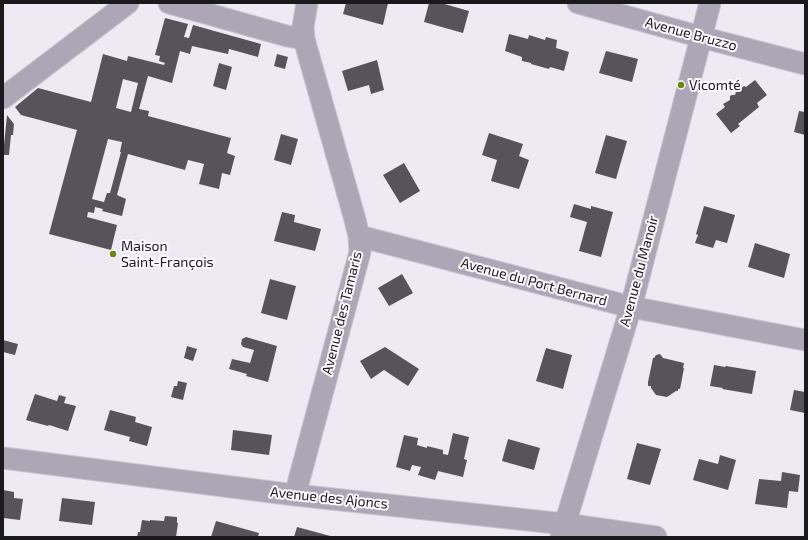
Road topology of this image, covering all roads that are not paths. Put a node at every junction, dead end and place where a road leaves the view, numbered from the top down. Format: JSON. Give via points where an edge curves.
{"nodes":[{"id":1,"x":128,"y":3,"type":"edge"},
{"id":2,"x":170,"y":3,"type":"edge"},
{"id":3,"x":307,"y":3,"type":"edge"},
{"id":4,"x":578,"y":3,"type":"edge"},
{"id":5,"x":710,"y":3,"type":"edge"},
{"id":6,"x":701,"y":37,"type":"junction"},
{"id":7,"x":304,"y":39,"type":"junction"},
{"id":8,"x":805,"y":64,"type":"edge"},
{"id":9,"x":3,"y":98,"type":"edge"},
{"id":10,"x":359,"y":236,"type":"junction"},
{"id":11,"x":631,"y":306,"type":"junction"},
{"id":12,"x":805,"y":340,"type":"edge"},
{"id":13,"x":3,"y":458,"type":"edge"},
{"id":14,"x":295,"y":495,"type":"junction"},
{"id":15,"x":563,"y":531,"type":"edge"},
{"id":16,"x":656,"y":537,"type":"edge"}],
"edges":[{"from":1,"to":9,"type":"street"},
{"from":2,"to":7,"type":"street"},
{"from":3,"to":7,"type":"street","name":"Avenue des Tamaris"},
{"from":4,"to":6,"type":"street","name":"Avenue Bruzzo"},
{"from":5,"to":6,"type":"street","name":"Avenue du Manoir"},
{"from":6,"to":8,"type":"street","name":"Avenue Bruzzo"},
{"from":6,"to":11,"type":"street","name":"Avenue du Manoir"},
{"from":7,"to":10,"type":"street","name":"Avenue des Tamaris"},
{"from":10,"to":11,"type":"street","name":"Avenue du Port Bernard"},
{"from":10,"to":14,"type":"street","name":"Avenue des Tamaris","via":[[360,252]]},
{"from":11,"to":12,"type":"street","name":"Avenue du Port Bernard"},
{"from":11,"to":15,"type":"street","name":"Avenue du Manoir"},
{"from":13,"to":14,"type":"street","name":"Avenue des Ajoncs"},
{"from":14,"to":15,"type":"street","name":"Avenue des Ajoncs"},
{"from":15,"to":16,"type":"street","name":"Avenue des Ajoncs"}]}
